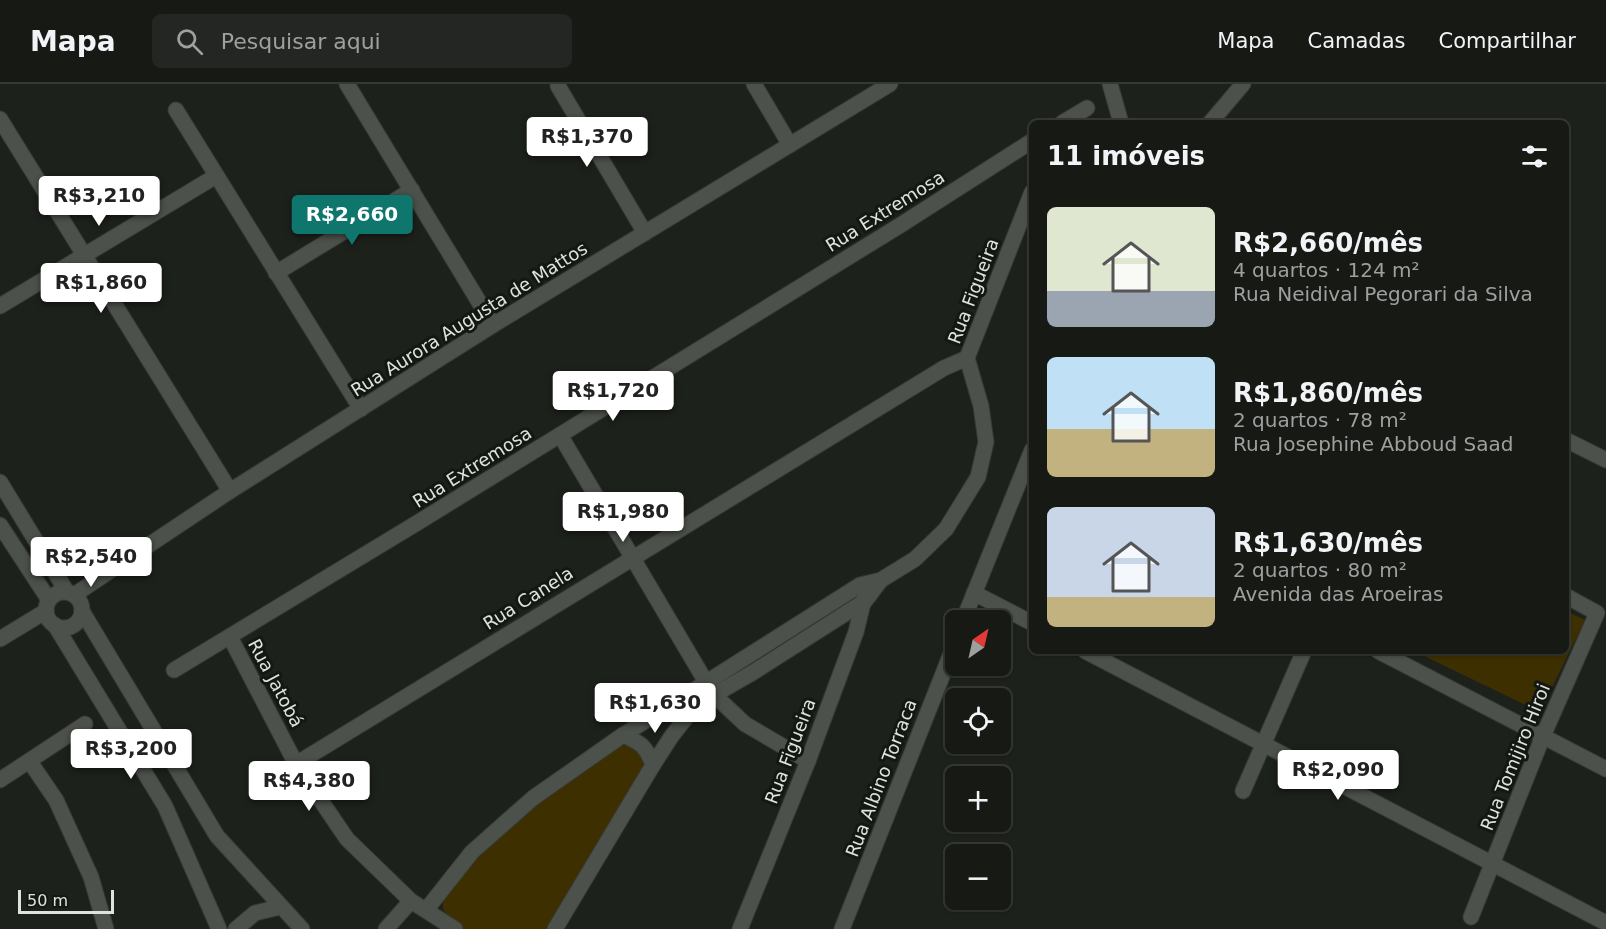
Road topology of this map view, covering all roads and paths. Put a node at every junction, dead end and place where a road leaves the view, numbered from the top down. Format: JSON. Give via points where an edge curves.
{"nodes":[{"id":1,"x":347,"y":84,"type":"edge"},
{"id":2,"x":754,"y":84,"type":"edge"},
{"id":3,"x":890,"y":84,"type":"edge"},
{"id":4,"x":1110,"y":84,"type":"edge"},
{"id":5,"x":1243,"y":84,"type":"edge"},
{"id":6,"x":558,"y":86,"type":"dead end"},
{"id":7,"x":1087,"y":108,"type":"dead end"},
{"id":8,"x":176,"y":110,"type":"dead end"},
{"id":9,"x":0,"y":119,"type":"edge"},
{"id":10,"x":1067,"y":120,"type":"edge"},
{"id":11,"x":1120,"y":120,"type":"edge"},
{"id":12,"x":1213,"y":120,"type":"edge"},
{"id":13,"x":1029,"y":143,"type":"edge"},
{"id":14,"x":790,"y":145,"type":"junction"},
{"id":15,"x":216,"y":176,"type":"junction"},
{"id":16,"x":412,"y":190,"type":"junction"},
{"id":17,"x":1029,"y":200,"type":"edge"},
{"id":18,"x":645,"y":233,"type":"junction"},
{"id":19,"x":84,"y":256,"type":"junction"},
{"id":20,"x":276,"y":273,"type":"junction"},
{"id":21,"x":0,"y":306,"type":"edge"},
{"id":22,"x":493,"y":325,"type":"junction"},
{"id":23,"x":967,"y":358,"type":"junction"},
{"id":24,"x":360,"y":409,"type":"junction"},
{"id":25,"x":560,"y":435,"type":"junction"},
{"id":26,"x":1569,"y":442,"type":"edge"},
{"id":27,"x":1606,"y":460,"type":"edge"},
{"id":28,"x":1028,"y":472,"type":"edge"},
{"id":29,"x":0,"y":482,"type":"edge"},
{"id":30,"x":230,"y":491,"type":"junction"},
{"id":31,"x":0,"y":525,"type":"edge"},
{"id":32,"x":632,"y":557,"type":"junction"},
{"id":33,"x":881,"y":580,"type":"junction"},
{"id":34,"x":860,"y":585,"type":"junction"},
{"id":35,"x":974,"y":593,"type":"junction"},
{"id":36,"x":71,"y":594,"type":"junction"},
{"id":37,"x":1569,"y":598,"type":"edge"},
{"id":38,"x":865,"y":601,"type":"junction"},
{"id":39,"x":48,"y":606,"type":"junction"},
{"id":40,"x":967,"y":610,"type":"edge"},
{"id":41,"x":82,"y":611,"type":"junction"},
{"id":42,"x":1029,"y":621,"type":"edge"},
{"id":43,"x":55,"y":625,"type":"junction"},
{"id":44,"x":230,"y":638,"type":"junction"},
{"id":45,"x":0,"y":639,"type":"edge"},
{"id":46,"x":1091,"y":654,"type":"edge"},
{"id":47,"x":1303,"y":654,"type":"edge"},
{"id":48,"x":1384,"y":654,"type":"edge"},
{"id":49,"x":945,"y":669,"type":"edge"},
{"id":50,"x":174,"y":670,"type":"dead end"},
{"id":51,"x":709,"y":689,"type":"junction"},
{"id":52,"x":85,"y":724,"type":"dead end"},
{"id":53,"x":623,"y":735,"type":"junction"},
{"id":54,"x":1543,"y":736,"type":"junction"},
{"id":55,"x":1263,"y":743,"type":"junction"},
{"id":56,"x":808,"y":761,"type":"junction"},
{"id":57,"x":30,"y":762,"type":"junction"},
{"id":58,"x":296,"y":764,"type":"junction"},
{"id":59,"x":653,"y":765,"type":"junction"},
{"id":60,"x":1606,"y":769,"type":"edge"},
{"id":61,"x":0,"y":780,"type":"edge"},
{"id":62,"x":1243,"y":791,"type":"dead end"},
{"id":63,"x":1494,"y":864,"type":"junction"},
{"id":64,"x":411,"y":901,"type":"junction"},
{"id":65,"x":280,"y":907,"type":"junction"},
{"id":66,"x":426,"y":910,"type":"junction"},
{"id":67,"x":1471,"y":917,"type":"dead end"},
{"id":68,"x":1606,"y":922,"type":"edge"},
{"id":69,"x":439,"y":925,"type":"edge"},
{"id":70,"x":106,"y":929,"type":"edge"},
{"id":71,"x":219,"y":929,"type":"edge"},
{"id":72,"x":236,"y":929,"type":"edge"},
{"id":73,"x":302,"y":929,"type":"edge"},
{"id":74,"x":386,"y":929,"type":"edge"},
{"id":75,"x":455,"y":929,"type":"edge"},
{"id":76,"x":555,"y":929,"type":"edge"},
{"id":77,"x":740,"y":929,"type":"edge"},
{"id":78,"x":842,"y":929,"type":"edge"}],
"edges":[{"from":1,"to":16,"type":"street"},
{"from":2,"to":14,"type":"street"},
{"from":3,"to":14,"type":"street","name":"Rua Aurora Augusta de Mattos"},
{"from":4,"to":11,"type":"street"},
{"from":5,"to":12,"type":"street"},
{"from":6,"to":18,"type":"street"},
{"from":7,"to":10,"type":"street"},
{"from":8,"to":15,"type":"street"},
{"from":9,"to":19,"type":"street"},
{"from":13,"to":25,"type":"street","name":"Rua Extremosa"},
{"from":14,"to":18,"type":"street","name":"Rua Aurora Augusta de Mattos"},
{"from":15,"to":19,"type":"street"},
{"from":15,"to":20,"type":"street"},
{"from":16,"to":20,"type":"street"},
{"from":16,"to":22,"type":"street"},
{"from":17,"to":23,"type":"street","name":"Rua Figueira"},
{"from":18,"to":22,"type":"street","name":"Rua Aurora Augusta de Mattos"},
{"from":19,"to":21,"type":"street"},
{"from":19,"to":30,"type":"street"},
{"from":20,"to":24,"type":"street"},
{"from":22,"to":24,"type":"street","name":"Rua Aurora Augusta de Mattos"},
{"from":23,"to":32,"type":"street","name":"Rua Canela","via":[[944,368]]},
{"from":23,"to":33,"type":"street","name":"Rua Figueira","via":[[981,406],[986,442],[978,477],[946,529],[915,559]]},
{"from":24,"to":30,"type":"street","name":"Rua Aurora Augusta de Mattos"},
{"from":25,"to":32,"type":"street"},
{"from":25,"to":44,"type":"street","name":"Rua Extremosa"},
{"from":26,"to":27,"type":"street"},
{"from":28,"to":35,"type":"street"},
{"from":29,"to":36,"type":"street"},
{"from":30,"to":36,"type":"street","name":"Rua Aurora Augusta de Mattos"},
{"from":31,"to":39,"type":"street"},
{"from":32,"to":51,"type":"street"},
{"from":32,"to":58,"type":"street","name":"Rua Canela"},
{"from":33,"to":34,"type":"street"},
{"from":33,"to":38,"type":"street"},
{"from":34,"to":38,"type":"street"},
{"from":34,"to":51,"type":"street"},
{"from":35,"to":40,"type":"street"},
{"from":35,"to":42,"type":"street"},
{"from":36,"to":39,"type":"street","via":[[57,594]]},
{"from":36,"to":41,"type":"street","via":[[82,605]]},
{"from":37,"to":54,"type":"street","name":"Rua Tomijiro Hiroi","via":[[1597,613]]},
{"from":38,"to":51,"type":"street","via":[[752,673]]},
{"from":38,"to":56,"type":"street","name":"Rua Figueira"},
{"from":39,"to":43,"type":"street","via":[[47,617]]},
{"from":39,"to":45,"type":"street"},
{"from":41,"to":43,"type":"street","via":[[73,626]]},
{"from":41,"to":65,"type":"street","via":[[217,836]]},
{"from":43,"to":71,"type":"street","via":[[165,806]]},
{"from":44,"to":50,"type":"street","name":"Rua Extremosa"},
{"from":44,"to":58,"type":"street","name":"Rua Jatobá"},
{"from":46,"to":55,"type":"street"},
{"from":47,"to":55,"type":"street"},
{"from":48,"to":54,"type":"street"},
{"from":49,"to":78,"type":"street","name":"Rua Albino Torraca"},
{"from":51,"to":53,"type":"street"},
{"from":51,"to":56,"type":"street","via":[[745,724]]},
{"from":51,"to":59,"type":"street"},
{"from":52,"to":57,"type":"street"},
{"from":53,"to":59,"type":"street","via":[[648,751]]},
{"from":53,"to":66,"type":"street","via":[[533,798],[472,852]]},
{"from":54,"to":60,"type":"street"},
{"from":54,"to":63,"type":"street","name":"Rua Tomijiro Hiroi"},
{"from":55,"to":62,"type":"street"},
{"from":55,"to":63,"type":"street"},
{"from":56,"to":77,"type":"street","name":"Rua Figueira"},
{"from":57,"to":61,"type":"street"},
{"from":57,"to":70,"type":"street","via":[[56,800],[91,877]]},
{"from":58,"to":64,"type":"street","name":"Rua Jatobá","via":[[347,839]]},
{"from":59,"to":76,"type":"street"},
{"from":63,"to":67,"type":"street","name":"Rua Tomijiro Hiroi"},
{"from":63,"to":68,"type":"street"},
{"from":64,"to":66,"type":"street","name":"Rua Jatobá"},
{"from":64,"to":74,"type":"street"},
{"from":65,"to":72,"type":"street","via":[[255,913]]},
{"from":65,"to":73,"type":"street"},
{"from":66,"to":69,"type":"street","name":"Rua Jatobá"},
{"from":69,"to":75,"type":"street","name":"Rua Jatobá"}]}
